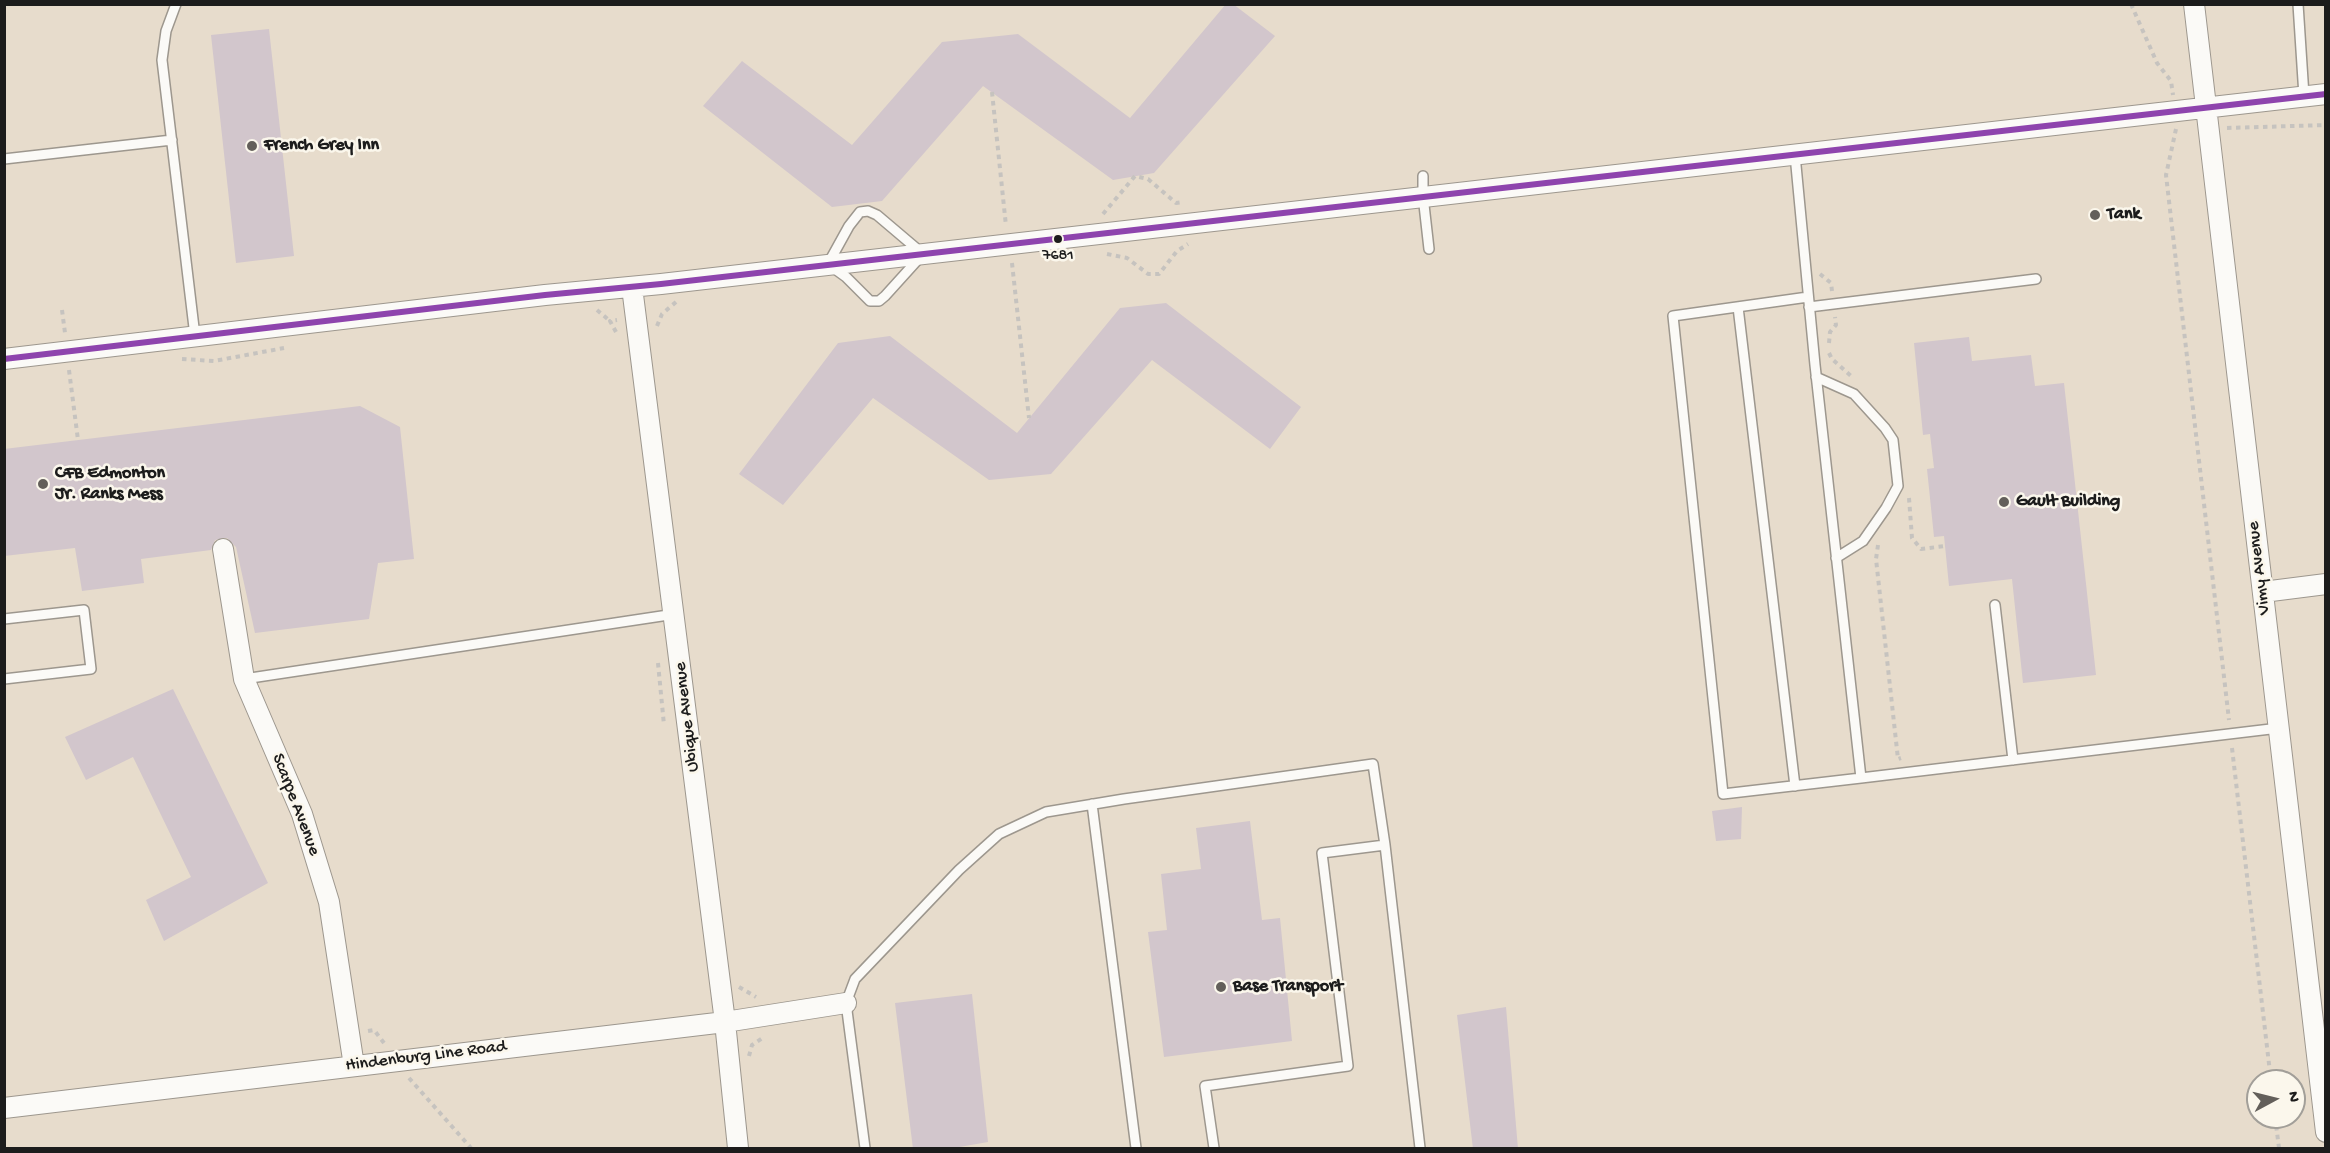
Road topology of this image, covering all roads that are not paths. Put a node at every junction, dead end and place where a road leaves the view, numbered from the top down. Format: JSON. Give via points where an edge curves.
{"nodes":[{"id":1,"x":176,"y":4,"type":"edge"},
{"id":2,"x":2194,"y":4,"type":"edge"},
{"id":3,"x":2298,"y":4,"type":"edge"},
{"id":4,"x":2325,"y":94,"type":"edge"},
{"id":5,"x":2304,"y":96,"type":"junction"},
{"id":6,"x":2205,"y":108,"type":"junction"},
{"id":7,"x":171,"y":140,"type":"junction"},
{"id":8,"x":1795,"y":155,"type":"junction"},
{"id":9,"x":4,"y":159,"type":"edge"},
{"id":10,"x":1424,"y":176,"type":"dead end"},
{"id":11,"x":1423,"y":196,"type":"junction"},
{"id":12,"x":1430,"y":249,"type":"dead end"},
{"id":13,"x":923,"y":254,"type":"junction"},
{"id":14,"x":828,"y":264,"type":"junction"},
{"id":15,"x":2036,"y":279,"type":"dead end"},
{"id":16,"x":633,"y":287,"type":"junction"},
{"id":17,"x":1809,"y":302,"type":"junction"},
{"id":18,"x":1738,"y":307,"type":"junction"},
{"id":19,"x":195,"y":336,"type":"junction"},
{"id":20,"x":4,"y":359,"type":"edge"},
{"id":21,"x":1816,"y":377,"type":"junction"},
{"id":22,"x":223,"y":549,"type":"dead end"},
{"id":23,"x":1836,"y":558,"type":"junction"},
{"id":24,"x":2325,"y":584,"type":"edge"},
{"id":25,"x":2263,"y":592,"type":"junction"},
{"id":26,"x":1995,"y":605,"type":"dead end"},
{"id":27,"x":675,"y":614,"type":"junction"},
{"id":28,"x":4,"y":619,"type":"edge"},
{"id":29,"x":4,"y":679,"type":"edge"},
{"id":30,"x":244,"y":679,"type":"junction"},
{"id":31,"x":2279,"y":728,"type":"junction"},
{"id":32,"x":2013,"y":760,"type":"junction"},
{"id":33,"x":1862,"y":778,"type":"junction"},
{"id":34,"x":1795,"y":786,"type":"junction"},
{"id":35,"x":1092,"y":804,"type":"junction"},
{"id":36,"x":1385,"y":845,"type":"junction"},
{"id":37,"x":846,"y":1003,"type":"junction"},
{"id":38,"x":726,"y":1022,"type":"junction"},
{"id":39,"x":354,"y":1066,"type":"junction"},
{"id":40,"x":4,"y":1108,"type":"edge"},
{"id":41,"x":2325,"y":1132,"type":"edge"},
{"id":42,"x":738,"y":1149,"type":"edge"},
{"id":43,"x":865,"y":1149,"type":"edge"},
{"id":44,"x":1136,"y":1149,"type":"edge"},
{"id":45,"x":1214,"y":1149,"type":"edge"},
{"id":46,"x":1420,"y":1149,"type":"edge"}],
"edges":[{"from":1,"to":7,"type":"lane","via":[[166,31],[162,60]]},
{"from":2,"to":6,"type":"street","name":"Vimy Avenue"},
{"from":3,"to":5,"type":"lane"},
{"from":4,"to":5,"type":"street"},
{"from":5,"to":6,"type":"street"},
{"from":6,"to":8,"type":"street","via":[[2175,122]]},
{"from":6,"to":25,"type":"street","name":"Vimy Avenue"},
{"from":7,"to":9,"type":"lane"},
{"from":7,"to":19,"type":"lane"},
{"from":8,"to":11,"type":"street"},
{"from":8,"to":17,"type":"lane"},
{"from":10,"to":11,"type":"lane"},
{"from":11,"to":12,"type":"lane"},
{"from":11,"to":13,"type":"street"},
{"from":13,"to":14,"type":"street"},
{"from":13,"to":14,"type":"lane","via":[[879,300],[870,301]]},
{"from":13,"to":14,"type":"lane","via":[[868,211],[860,212],[849,226]]},
{"from":14,"to":16,"type":"street"},
{"from":15,"to":17,"type":"lane","via":[[1833,304]]},
{"from":16,"to":19,"type":"street"},
{"from":16,"to":27,"type":"street","name":"Ubique Avenue"},
{"from":17,"to":18,"type":"lane"},
{"from":17,"to":21,"type":"lane"},
{"from":18,"to":34,"type":"lane"},
{"from":18,"to":34,"type":"lane","via":[[1673,316],[1724,794]]},
{"from":19,"to":20,"type":"street"},
{"from":21,"to":23,"type":"lane"},
{"from":21,"to":23,"type":"lane","via":[[1854,394],[1893,440],[1898,486],[1863,541]]},
{"from":22,"to":30,"type":"street","name":"Scarpe Avenue"},
{"from":23,"to":33,"type":"lane"},
{"from":24,"to":25,"type":"street"},
{"from":25,"to":31,"type":"street","name":"Vimy Avenue"},
{"from":26,"to":32,"type":"lane"},
{"from":27,"to":30,"type":"lane"},
{"from":27,"to":38,"type":"street","name":"Ubique Avenue"},
{"from":28,"to":29,"type":"lane","via":[[84,610],[91,669]]},
{"from":30,"to":39,"type":"street","name":"Scarpe Avenue","via":[[302,814],[329,902]]},
{"from":31,"to":32,"type":"lane"},
{"from":31,"to":41,"type":"street","name":"Vimy Avenue"},
{"from":32,"to":33,"type":"lane"},
{"from":33,"to":34,"type":"lane"},
{"from":35,"to":36,"type":"lane","via":[[1373,764]]},
{"from":35,"to":37,"type":"lane","via":[[1046,812],[999,834],[959,870],[855,979]]},
{"from":35,"to":44,"type":"lane"},
{"from":36,"to":45,"type":"lane","via":[[1322,853],[1348,1066],[1205,1086]]},
{"from":36,"to":46,"type":"lane"},
{"from":37,"to":38,"type":"street","name":"Hindenburg Line Road"},
{"from":37,"to":43,"type":"lane"},
{"from":38,"to":39,"type":"street","name":"Hindenburg Line Road"},
{"from":38,"to":42,"type":"street","name":"Ubique Avenue"},
{"from":39,"to":40,"type":"street","name":"Hindenburg Line Road"}]}
